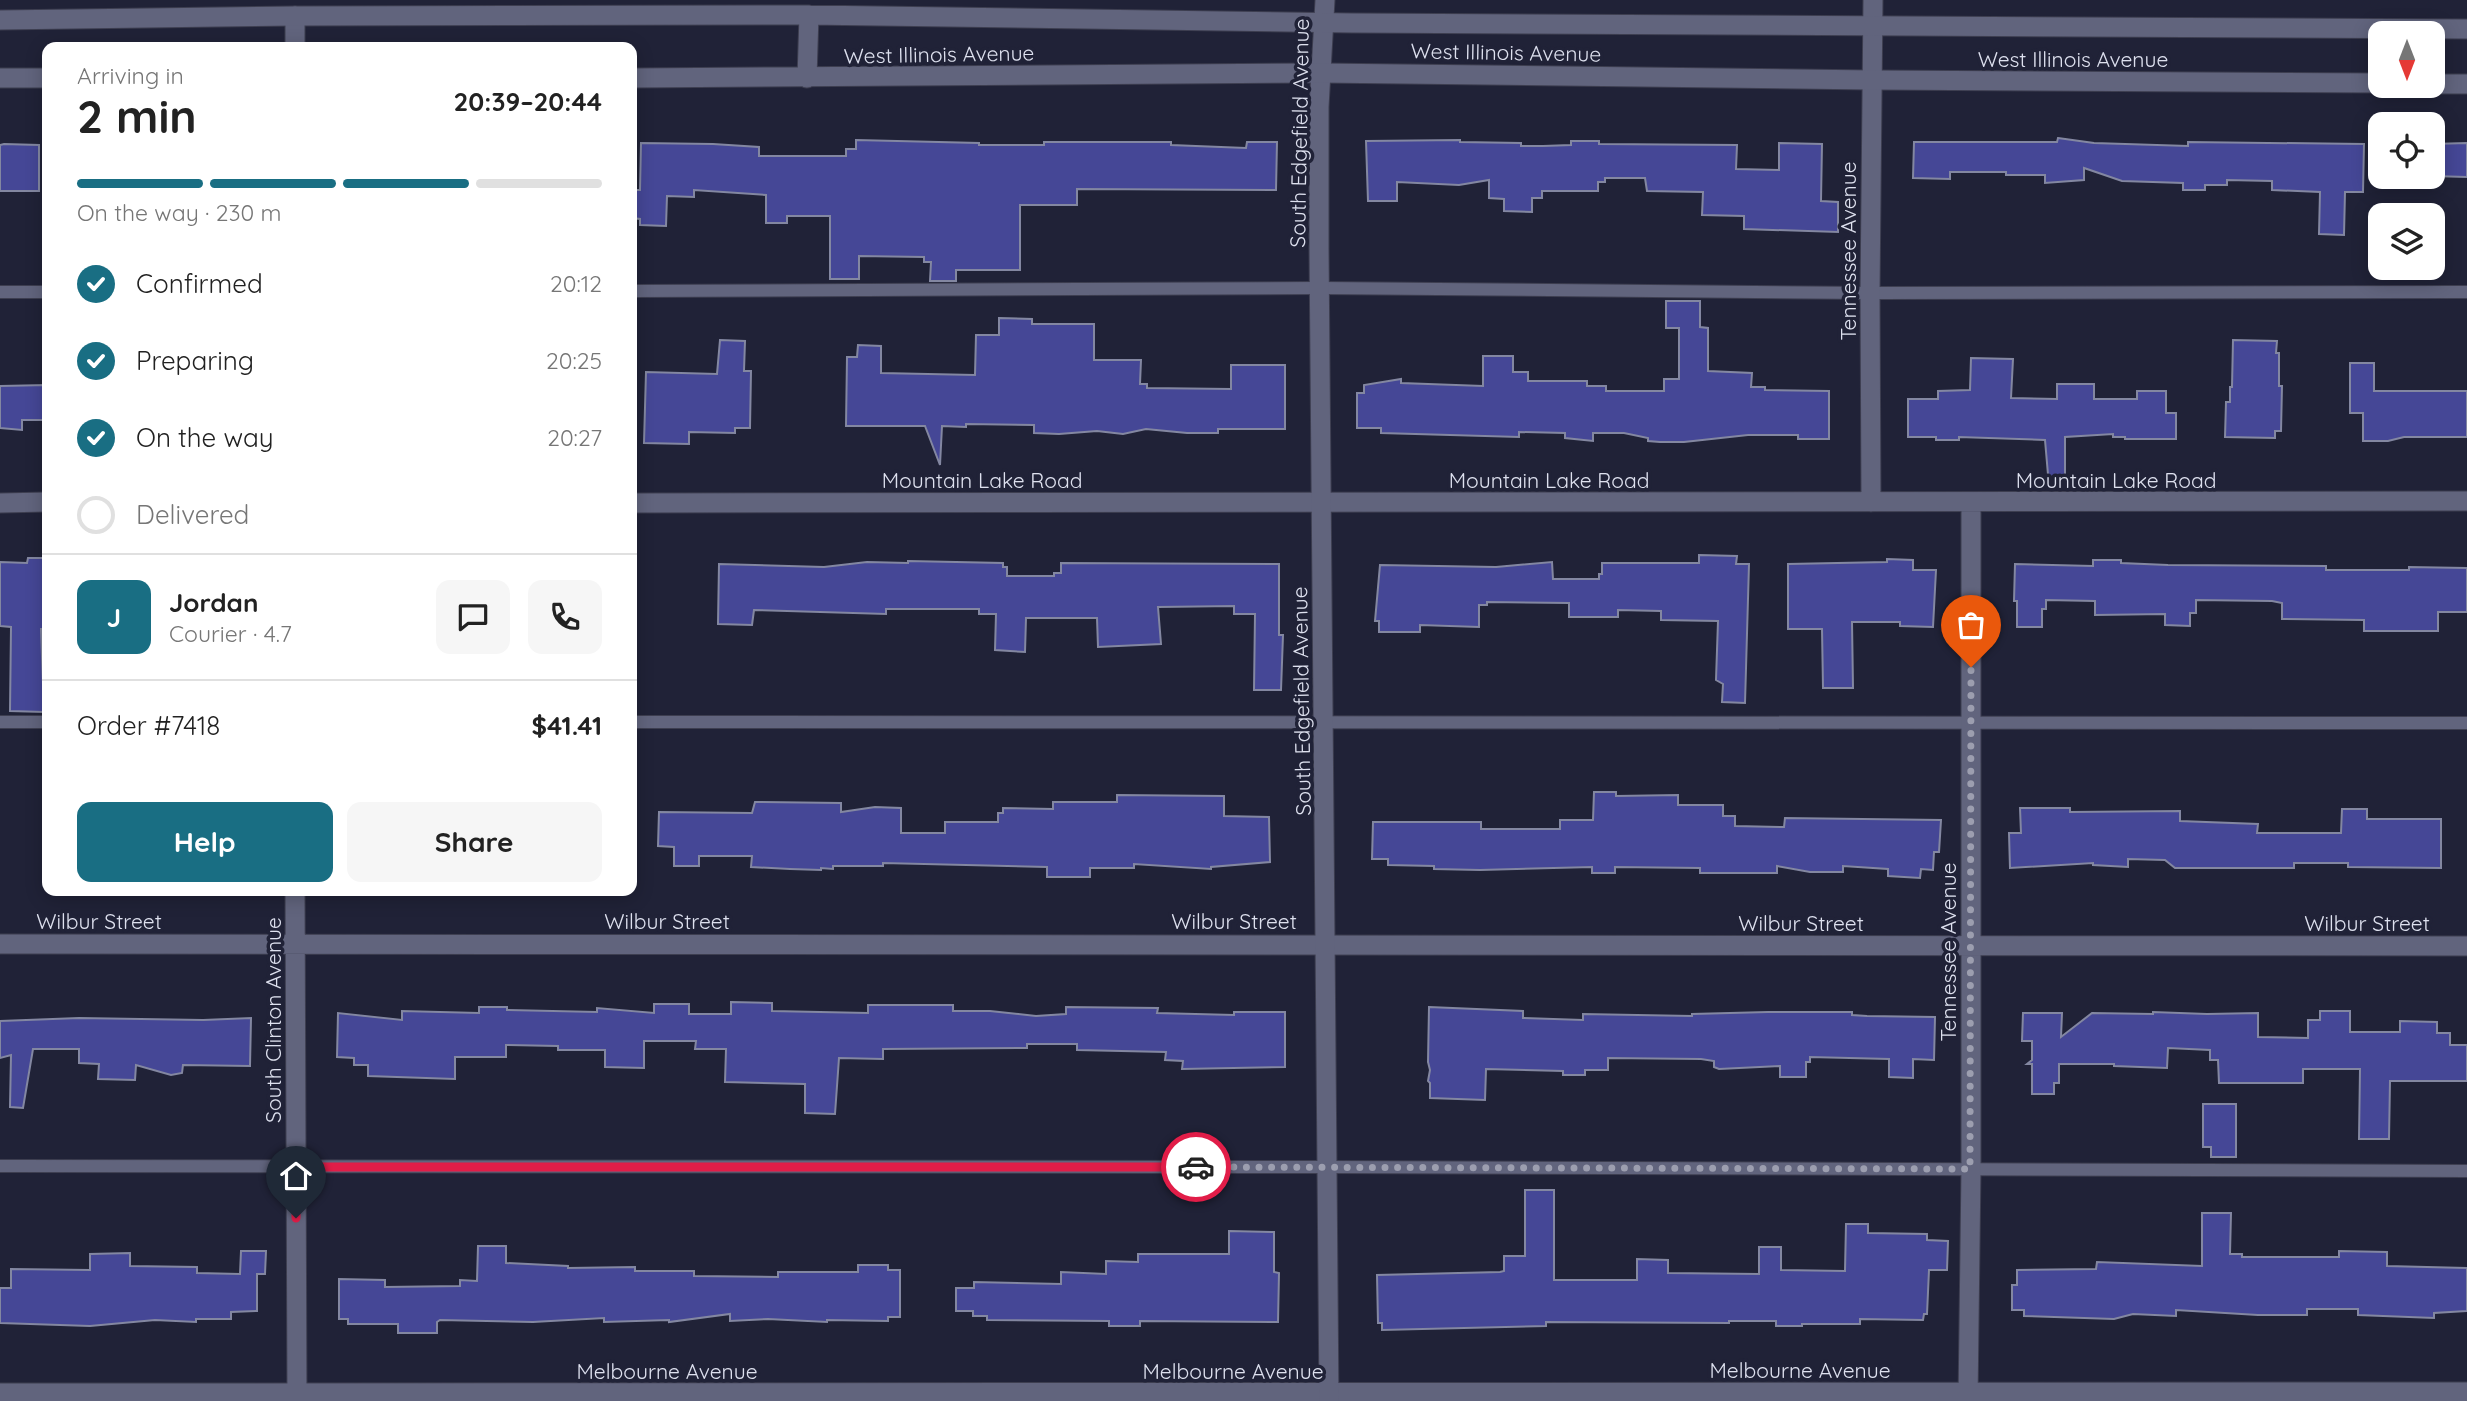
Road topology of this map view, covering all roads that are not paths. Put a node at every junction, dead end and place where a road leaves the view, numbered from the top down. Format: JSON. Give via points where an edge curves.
{"nodes":[{"id":1,"x":1325,"y":0,"type":"edge"},
{"id":2,"x":1873,"y":0,"type":"edge"},
{"id":3,"x":809,"y":15,"type":"junction"},
{"id":4,"x":295,"y":16,"type":"junction"},
{"id":5,"x":0,"y":20,"type":"edge"},
{"id":6,"x":1324,"y":22,"type":"junction"},
{"id":7,"x":1872,"y":26,"type":"junction"},
{"id":8,"x":2467,"y":29,"type":"edge"},
{"id":9,"x":2445,"y":30,"type":"edge"},
{"id":10,"x":2368,"y":31,"type":"edge"},
{"id":11,"x":295,"y":42,"type":"edge"},
{"id":12,"x":1321,"y":73,"type":"junction"},
{"id":13,"x":0,"y":78,"type":"edge"},
{"id":14,"x":42,"y":78,"type":"edge"},
{"id":15,"x":637,"y":78,"type":"edge"},
{"id":16,"x":807,"y":78,"type":"junction"},
{"id":17,"x":1872,"y":80,"type":"junction"},
{"id":18,"x":2368,"y":83,"type":"edge"},
{"id":19,"x":2445,"y":83,"type":"edge"},
{"id":20,"x":2467,"y":84,"type":"edge"},
{"id":21,"x":1320,"y":288,"type":"junction"},
{"id":22,"x":637,"y":291,"type":"edge"},
{"id":23,"x":0,"y":292,"type":"edge"},
{"id":24,"x":42,"y":292,"type":"edge"},
{"id":25,"x":2467,"y":292,"type":"edge"},
{"id":26,"x":1870,"y":293,"type":"junction"},
{"id":27,"x":2467,"y":501,"type":"edge"},
{"id":28,"x":42,"y":502,"type":"edge"},
{"id":29,"x":1871,"y":502,"type":"junction"},
{"id":30,"x":0,"y":503,"type":"edge"},
{"id":31,"x":637,"y":503,"type":"edge"},
{"id":32,"x":1322,"y":503,"type":"junction"},
{"id":33,"x":1971,"y":503,"type":"junction"},
{"id":34,"x":1324,"y":721,"type":"junction"},
{"id":35,"x":0,"y":722,"type":"edge"},
{"id":36,"x":42,"y":722,"type":"edge"},
{"id":37,"x":637,"y":722,"type":"edge"},
{"id":38,"x":1971,"y":722,"type":"junction"},
{"id":39,"x":2467,"y":723,"type":"edge"},
{"id":40,"x":295,"y":896,"type":"edge"},
{"id":41,"x":295,"y":943,"type":"junction"},
{"id":42,"x":0,"y":944,"type":"edge"},
{"id":43,"x":1326,"y":944,"type":"junction"},
{"id":44,"x":1970,"y":946,"type":"junction"},
{"id":45,"x":2467,"y":946,"type":"edge"},
{"id":46,"x":0,"y":1166,"type":"edge"},
{"id":47,"x":296,"y":1167,"type":"junction"},
{"id":48,"x":1328,"y":1167,"type":"junction"},
{"id":49,"x":1970,"y":1169,"type":"junction"},
{"id":50,"x":2467,"y":1171,"type":"edge"},
{"id":51,"x":2467,"y":1392,"type":"edge"},
{"id":52,"x":0,"y":1394,"type":"edge"},
{"id":53,"x":297,"y":1397,"type":"edge"},
{"id":54,"x":962,"y":1397,"type":"edge"},
{"id":55,"x":1242,"y":1397,"type":"edge"},
{"id":56,"x":1329,"y":1397,"type":"edge"},
{"id":57,"x":1968,"y":1397,"type":"edge"},
{"id":58,"x":770,"y":1398,"type":"edge"}],
"edges":[{"from":1,"to":6,"type":"street","name":"South Edgefield Avenue"},
{"from":2,"to":7,"type":"street","name":"Tennessee Avenue"},
{"from":3,"to":4,"type":"street","name":"West Illinois Avenue"},
{"from":3,"to":6,"type":"street","name":"West Illinois Avenue"},
{"from":3,"to":16,"type":"street"},
{"from":4,"to":5,"type":"street","name":"West Illinois Avenue"},
{"from":4,"to":11,"type":"street"},
{"from":6,"to":7,"type":"street","name":"West Illinois Avenue"},
{"from":6,"to":12,"type":"street","name":"South Edgefield Avenue"},
{"from":7,"to":10,"type":"street","name":"West Illinois Avenue"},
{"from":7,"to":17,"type":"street","name":"Tennessee Avenue"},
{"from":8,"to":9,"type":"street","name":"West Illinois Avenue"},
{"from":12,"to":16,"type":"street","name":"West Illinois Avenue"},
{"from":12,"to":17,"type":"street","name":"West Illinois Avenue"},
{"from":12,"to":21,"type":"street","name":"South Edgefield Avenue"},
{"from":13,"to":14,"type":"street"},
{"from":15,"to":16,"type":"street","name":"West Illinois Avenue"},
{"from":17,"to":18,"type":"street","name":"West Illinois Avenue"},
{"from":17,"to":26,"type":"street","name":"Tennessee Avenue"},
{"from":19,"to":20,"type":"street"},
{"from":21,"to":22,"type":"lane"},
{"from":21,"to":26,"type":"lane"},
{"from":21,"to":32,"type":"street","name":"South Edgefield Avenue"},
{"from":23,"to":24,"type":"lane"},
{"from":25,"to":26,"type":"lane"},
{"from":26,"to":29,"type":"street","name":"Tennessee Avenue"},
{"from":27,"to":33,"type":"street","name":"Mountain Lake Road"},
{"from":28,"to":30,"type":"street"},
{"from":29,"to":32,"type":"street","name":"Mountain Lake Road"},
{"from":29,"to":33,"type":"street","name":"Mountain Lake Road"},
{"from":31,"to":32,"type":"street","name":"Mountain Lake Road"},
{"from":32,"to":34,"type":"street","name":"South Edgefield Avenue"},
{"from":33,"to":38,"type":"street","name":"Tennessee Avenue"},
{"from":34,"to":37,"type":"lane"},
{"from":34,"to":38,"type":"lane"},
{"from":34,"to":43,"type":"street","name":"South Edgefield Avenue"},
{"from":35,"to":36,"type":"lane"},
{"from":38,"to":39,"type":"lane"},
{"from":38,"to":44,"type":"street","name":"Tennessee Avenue"},
{"from":40,"to":41,"type":"street","name":"South Clinton Avenue"},
{"from":41,"to":42,"type":"street","name":"Wilbur Street"},
{"from":41,"to":43,"type":"street","name":"Wilbur Street"},
{"from":41,"to":47,"type":"street","name":"South Clinton Avenue"},
{"from":43,"to":44,"type":"street","name":"Wilbur Street"},
{"from":43,"to":48,"type":"street","name":"South Edgefield Avenue"},
{"from":44,"to":45,"type":"street","name":"Wilbur Street"},
{"from":44,"to":49,"type":"street","name":"Tennessee Avenue"},
{"from":46,"to":47,"type":"lane"},
{"from":47,"to":48,"type":"lane"},
{"from":47,"to":53,"type":"street","name":"South Clinton Avenue"},
{"from":48,"to":49,"type":"lane"},
{"from":48,"to":56,"type":"street","name":"South Edgefield Avenue"},
{"from":49,"to":50,"type":"lane"},
{"from":49,"to":57,"type":"street","name":"Tennessee Avenue"},
{"from":51,"to":57,"type":"street","name":"Melbourne Avenue"},
{"from":52,"to":53,"type":"street","name":"Melbourne Avenue"},
{"from":53,"to":58,"type":"street","name":"Melbourne Avenue"},
{"from":54,"to":55,"type":"street","name":"Melbourne Avenue"},
{"from":54,"to":58,"type":"street","name":"Melbourne Avenue"},
{"from":55,"to":56,"type":"street","name":"Melbourne Avenue"},
{"from":56,"to":57,"type":"street","name":"Melbourne Avenue"}]}
